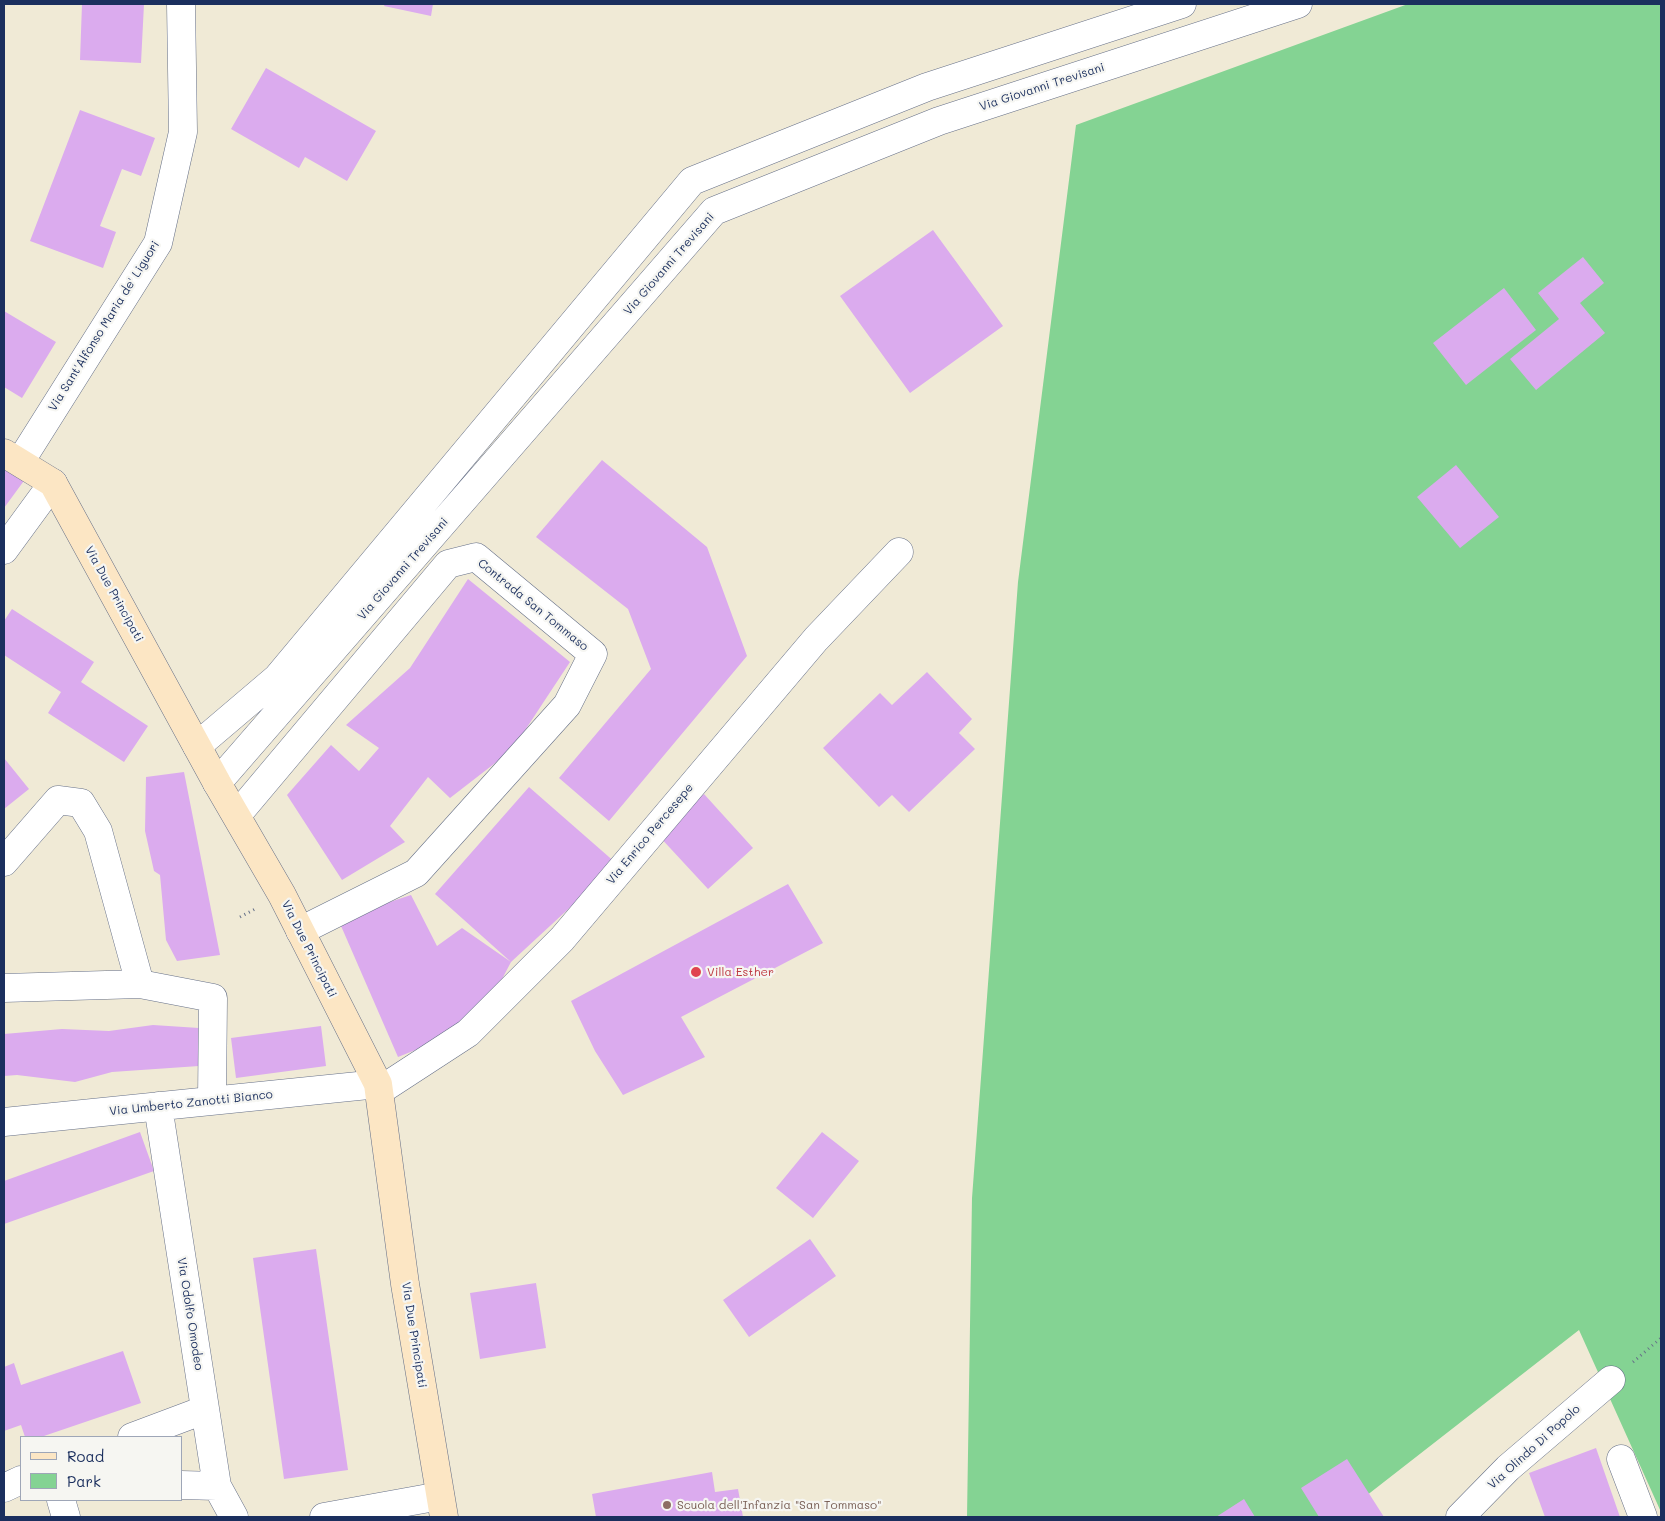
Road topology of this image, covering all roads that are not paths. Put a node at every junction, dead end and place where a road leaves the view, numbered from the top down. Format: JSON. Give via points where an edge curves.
{"nodes":[{"id":1,"x":181,"y":4,"type":"edge"},
{"id":2,"x":1182,"y":4,"type":"edge"},
{"id":3,"x":1298,"y":4,"type":"edge"},
{"id":4,"x":12,"y":457,"type":"edge"},
{"id":5,"x":53,"y":483,"type":"junction"},
{"id":6,"x":4,"y":550,"type":"edge"},
{"id":7,"x":899,"y":552,"type":"dead end"},
{"id":8,"x":197,"y":746,"type":"junction"},
{"id":9,"x":217,"y":783,"type":"junction"},
{"id":10,"x":237,"y":815,"type":"junction"},
{"id":11,"x":4,"y":862,"type":"edge"},
{"id":12,"x":300,"y":931,"type":"junction"},
{"id":13,"x":140,"y":984,"type":"junction"},
{"id":14,"x":4,"y":988,"type":"edge"},
{"id":15,"x":378,"y":1088,"type":"junction"},
{"id":16,"x":212,"y":1100,"type":"junction"},
{"id":17,"x":158,"y":1106,"type":"junction"},
{"id":18,"x":4,"y":1122,"type":"edge"},
{"id":19,"x":1612,"y":1380,"type":"road end"},
{"id":20,"x":204,"y":1410,"type":"junction"},
{"id":21,"x":135,"y":1436,"type":"edge"},
{"id":22,"x":1621,"y":1459,"type":"dead end"},
{"id":23,"x":20,"y":1480,"type":"edge"},
{"id":24,"x":182,"y":1485,"type":"edge"},
{"id":25,"x":217,"y":1486,"type":"junction"},
{"id":26,"x":4,"y":1488,"type":"edge"},
{"id":27,"x":61,"y":1501,"type":"edge"},
{"id":28,"x":442,"y":1506,"type":"edge"},
{"id":29,"x":66,"y":1517,"type":"edge"},
{"id":30,"x":234,"y":1517,"type":"edge"},
{"id":31,"x":324,"y":1517,"type":"edge"},
{"id":32,"x":1460,"y":1517,"type":"edge"},
{"id":33,"x":1643,"y":1517,"type":"edge"}],
"edges":[{"from":1,"to":4,"type":"street","name":"Via Sant'Alfonso Maria de' Liguori","via":[[183,132],[158,243]]},
{"from":2,"to":8,"type":"street","name":"Via Giovanni Trevisani","via":[[927,87],[692,181],[277,678]]},
{"from":3,"to":9,"type":"street","name":"Via Giovanni Trevisani","via":[[939,121],[714,211]]},
{"from":4,"to":5,"type":"street","name":"Via Due Principati"},
{"from":5,"to":6,"type":"street"},
{"from":5,"to":8,"type":"street","name":"Via Due Principati"},
{"from":7,"to":15,"type":"street","name":"Via Enrico Percesepe","via":[[816,638],[562,939],[468,1033]]},
{"from":8,"to":9,"type":"street","name":"Via Due Principati"},
{"from":9,"to":10,"type":"street","name":"Via Due Principati"},
{"from":10,"to":12,"type":"street","name":"Via Due Principati"},
{"from":10,"to":12,"type":"street","name":"Contrada San Tommaso","via":[[448,564],[476,557],[593,654],[568,705],[416,873]]},
{"from":11,"to":13,"type":"street","via":[[58,800],[81,803],[98,831]]},
{"from":12,"to":15,"type":"street","name":"Via Due Principati"},
{"from":13,"to":14,"type":"street"},
{"from":13,"to":16,"type":"street","via":[[213,998]]},
{"from":15,"to":16,"type":"street","name":"Via Umberto Zanotti Bianco"},
{"from":15,"to":28,"type":"street","name":"Via Due Principati","via":[[405,1284]]},
{"from":16,"to":17,"type":"street","name":"Via Umberto Zanotti Bianco"},
{"from":17,"to":18,"type":"street","name":"Via Umberto Zanotti Bianco"},
{"from":17,"to":20,"type":"street","name":"Via Odolfo Omodeo"},
{"from":19,"to":32,"type":"street","name":"Via Olindo Di Popolo","via":[[1508,1468]]},
{"from":20,"to":21,"type":"street"},
{"from":20,"to":25,"type":"street","name":"Via Odolfo Omodeo"},
{"from":22,"to":33,"type":"street"},
{"from":23,"to":26,"type":"street"},
{"from":24,"to":25,"type":"street"},
{"from":25,"to":30,"type":"street","name":"Via Odolfo Omodeo"},
{"from":27,"to":29,"type":"street"},
{"from":28,"to":31,"type":"street"}]}
